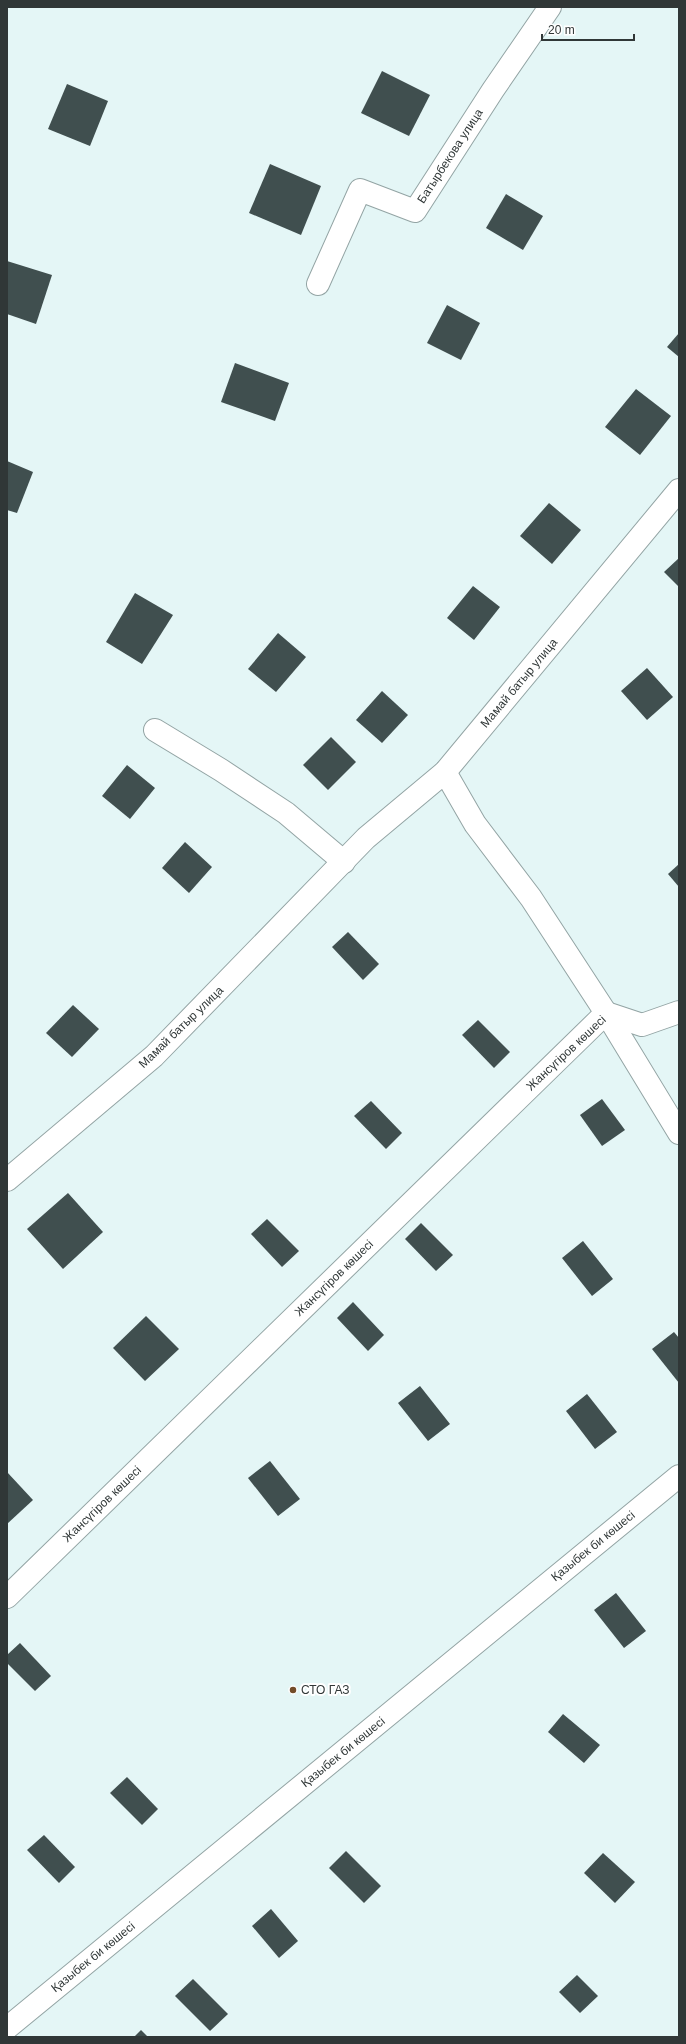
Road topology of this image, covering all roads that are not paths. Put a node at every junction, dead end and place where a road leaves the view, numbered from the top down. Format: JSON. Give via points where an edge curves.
{"nodes":[{"id":1,"x":550,"y":7,"type":"edge"},
{"id":2,"x":318,"y":284,"type":"dead end"},
{"id":3,"x":679,"y":490,"type":"edge"},
{"id":4,"x":155,"y":730,"type":"dead end"},
{"id":5,"x":445,"y":772,"type":"junction"},
{"id":6,"x":344,"y":862,"type":"junction"},
{"id":7,"x":679,"y":1012,"type":"edge"},
{"id":8,"x":606,"y":1013,"type":"junction"},
{"id":9,"x":679,"y":1133,"type":"edge"},
{"id":10,"x":7,"y":1180,"type":"edge"},
{"id":11,"x":679,"y":1476,"type":"edge"},
{"id":12,"x":7,"y":1597,"type":"edge"},
{"id":13,"x":7,"y":2028,"type":"edge"}],
"edges":[{"from":1,"to":2,"type":"street","name":"Батырбекова улица","via":[[415,211],[360,190]]},
{"from":3,"to":5,"type":"street","name":"Мамай батыр улица"},
{"from":4,"to":6,"type":"street","via":[[286,814]]},
{"from":5,"to":6,"type":"street","name":"Мамай батыр улица","via":[[366,838]]},
{"from":5,"to":8,"type":"street","via":[[475,824],[531,898]]},
{"from":6,"to":10,"type":"street","name":"Мамай батыр улица","via":[[154,1056]]},
{"from":7,"to":8,"type":"street","name":"Жансүгіров көшесі","via":[[642,1025]]},
{"from":8,"to":9,"type":"street"},
{"from":8,"to":12,"type":"street","name":"Жансүгіров көшесі"},
{"from":11,"to":13,"type":"street","name":"Қазыбек би көшесі"}]}
